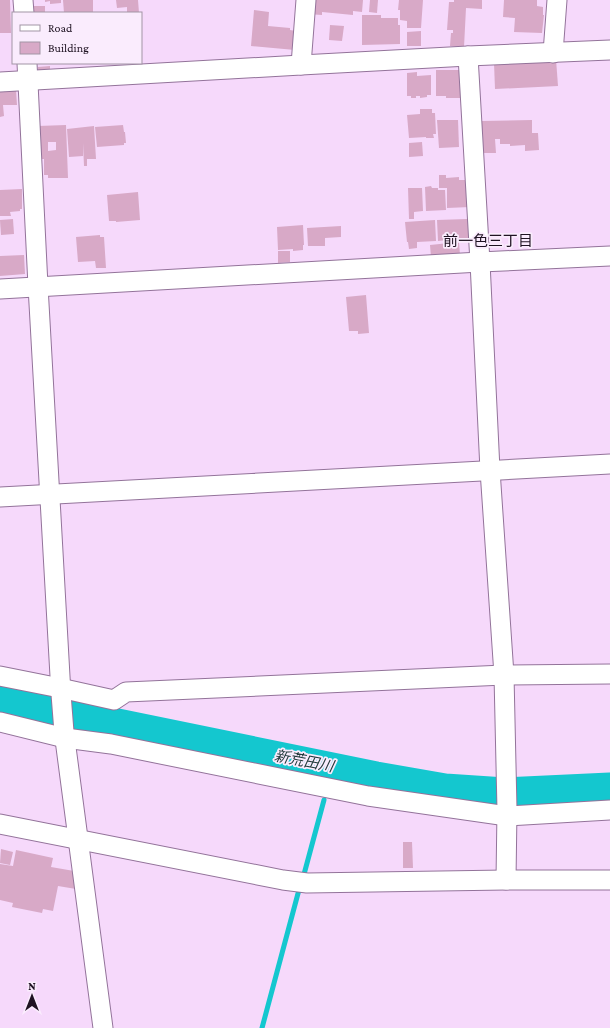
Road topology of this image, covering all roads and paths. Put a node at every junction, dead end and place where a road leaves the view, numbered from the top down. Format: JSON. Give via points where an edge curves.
{"nodes":[{"id":1,"x":23,"y":0,"type":"edge"},
{"id":2,"x":306,"y":0,"type":"edge"},
{"id":3,"x":557,"y":0,"type":"edge"},
{"id":4,"x":24,"y":12,"type":"edge"},
{"id":5,"x":610,"y":50,"type":"edge"},
{"id":6,"x":553,"y":53,"type":"junction"},
{"id":7,"x":468,"y":56,"type":"junction"},
{"id":8,"x":301,"y":64,"type":"junction"},
{"id":9,"x":28,"y":72,"type":"edge"},
{"id":10,"x":0,"y":82,"type":"edge"},
{"id":11,"x":610,"y":256,"type":"edge"},
{"id":12,"x":480,"y":262,"type":"junction"},
{"id":13,"x":38,"y":286,"type":"junction"},
{"id":14,"x":0,"y":289,"type":"edge"},
{"id":15,"x":610,"y":464,"type":"edge"},
{"id":16,"x":490,"y":470,"type":"junction"},
{"id":17,"x":50,"y":495,"type":"junction"},
{"id":18,"x":0,"y":497,"type":"edge"},
{"id":19,"x":610,"y":674,"type":"edge"},
{"id":20,"x":504,"y":675,"type":"junction"},
{"id":21,"x":0,"y":676,"type":"edge"},
{"id":22,"x":60,"y":691,"type":"junction"},
{"id":23,"x":0,"y":722,"type":"edge"},
{"id":24,"x":64,"y":735,"type":"junction"},
{"id":25,"x":610,"y":810,"type":"edge"},
{"id":26,"x":507,"y":813,"type":"junction"},
{"id":27,"x":0,"y":824,"type":"edge"},
{"id":28,"x":78,"y":840,"type":"junction"},
{"id":29,"x":506,"y":880,"type":"junction"},
{"id":30,"x":610,"y":880,"type":"edge"},
{"id":31,"x":103,"y":1028,"type":"edge"}],
"edges":[{"from":1,"to":4,"type":"street"},
{"from":2,"to":8,"type":"street"},
{"from":3,"to":6,"type":"street"},
{"from":5,"to":6,"type":"street"},
{"from":6,"to":7,"type":"street"},
{"from":7,"to":8,"type":"street"},
{"from":7,"to":12,"type":"street"},
{"from":8,"to":9,"type":"street"},
{"from":9,"to":10,"type":"street"},
{"from":9,"to":13,"type":"street"},
{"from":11,"to":12,"type":"street"},
{"from":12,"to":13,"type":"street"},
{"from":12,"to":16,"type":"street"},
{"from":13,"to":14,"type":"street"},
{"from":13,"to":17,"type":"street"},
{"from":15,"to":16,"type":"street"},
{"from":16,"to":17,"type":"street"},
{"from":16,"to":20,"type":"street"},
{"from":17,"to":18,"type":"street"},
{"from":17,"to":22,"type":"street"},
{"from":19,"to":20,"type":"street"},
{"from":20,"to":22,"type":"street","via":[[126,692],[114,700]]},
{"from":20,"to":26,"type":"street"},
{"from":21,"to":22,"type":"street"},
{"from":22,"to":24,"type":"street"},
{"from":23,"to":24,"type":"street"},
{"from":24,"to":26,"type":"street","via":[[368,796]]},
{"from":24,"to":28,"type":"street"},
{"from":25,"to":26,"type":"street"},
{"from":26,"to":29,"type":"street"},
{"from":27,"to":28,"type":"street"},
{"from":28,"to":29,"type":"street","via":[[307,883]]},
{"from":28,"to":31,"type":"street"},
{"from":29,"to":30,"type":"street"}]}
